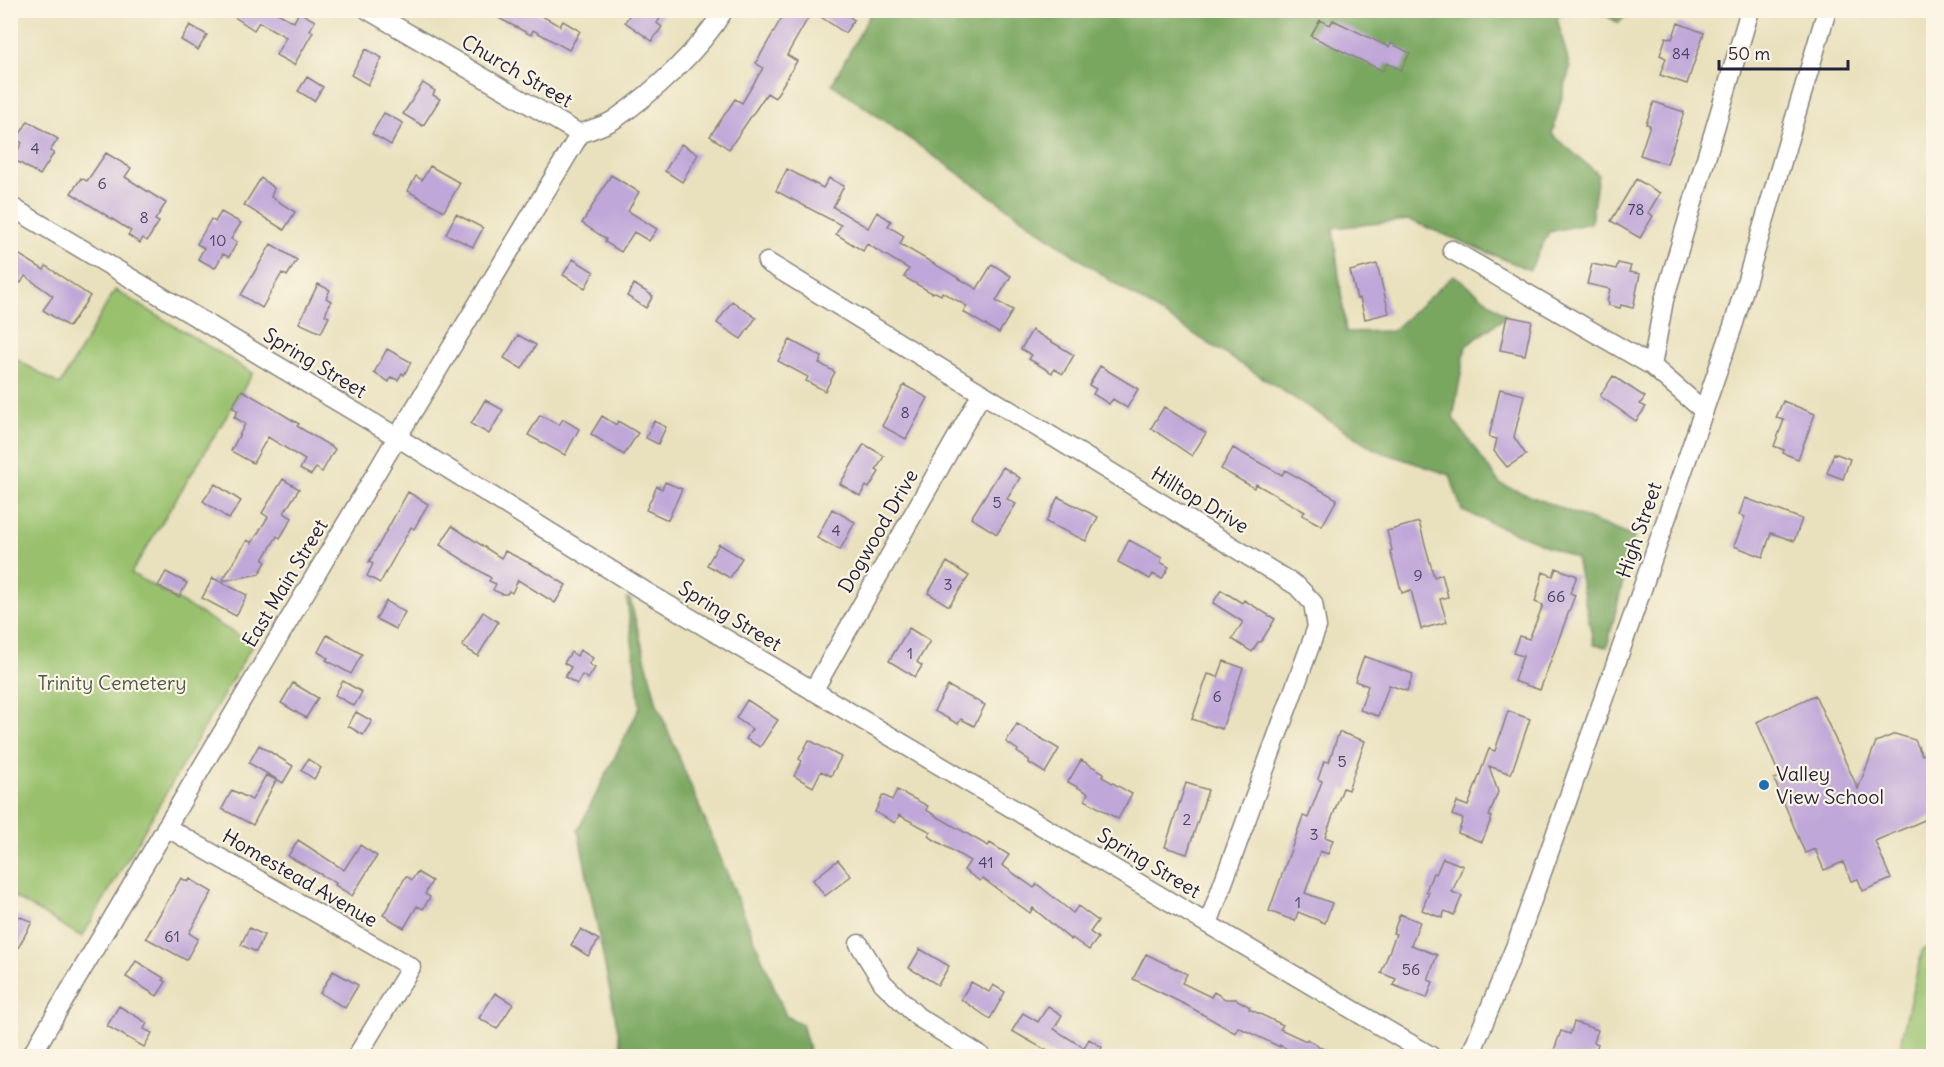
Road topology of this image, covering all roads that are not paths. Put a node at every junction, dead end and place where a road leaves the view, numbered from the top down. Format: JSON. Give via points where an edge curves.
{"nodes":[{"id":1,"x":368,"y":10,"type":"edge"},
{"id":2,"x":724,"y":10,"type":"edge"},
{"id":3,"x":1749,"y":10,"type":"edge"},
{"id":4,"x":1827,"y":10,"type":"edge"},
{"id":5,"x":580,"y":134,"type":"junction"},
{"id":6,"x":10,"y":206,"type":"edge"},
{"id":7,"x":1452,"y":250,"type":"dead end"},
{"id":8,"x":767,"y":262,"type":"dead end"},
{"id":9,"x":1653,"y":366,"type":"junction"},
{"id":10,"x":982,"y":393,"type":"junction"},
{"id":11,"x":1704,"y":411,"type":"junction"},
{"id":12,"x":397,"y":437,"type":"junction"},
{"id":13,"x":813,"y":691,"type":"junction"},
{"id":14,"x":166,"y":827,"type":"junction"},
{"id":15,"x":1208,"y":924,"type":"junction"},
{"id":16,"x":859,"y":944,"type":"dead end"},
{"id":17,"x":31,"y":1056,"type":"edge"},
{"id":18,"x":357,"y":1056,"type":"edge"},
{"id":19,"x":981,"y":1056,"type":"edge"},
{"id":20,"x":1431,"y":1056,"type":"edge"},
{"id":21,"x":1470,"y":1056,"type":"edge"}],
"edges":[{"from":1,"to":5,"type":"street","name":"Church Street"},
{"from":2,"to":5,"type":"street","via":[[711,32],[660,83],[613,121]]},
{"from":3,"to":9,"type":"street","via":[[1664,300]]},
{"from":4,"to":11,"type":"street","name":"High Street"},
{"from":5,"to":12,"type":"street","name":"East Main Street"},
{"from":6,"to":12,"type":"street","name":"Spring Street"},
{"from":7,"to":9,"type":"street"},
{"from":8,"to":10,"type":"street","name":"Hilltop Drive"},
{"from":9,"to":11,"type":"street"},
{"from":10,"to":13,"type":"street","name":"Dogwood Drive"},
{"from":10,"to":15,"type":"street","name":"Hilltop Drive","via":[[1297,586],[1313,603],[1317,627]]},
{"from":11,"to":21,"type":"street","name":"High Street","via":[[1518,940]]},
{"from":12,"to":13,"type":"street","name":"Spring Street"},
{"from":12,"to":14,"type":"street","name":"East Main Street"},
{"from":13,"to":15,"type":"street","name":"Spring Street"},
{"from":14,"to":17,"type":"street","name":"East Main Street"},
{"from":14,"to":18,"type":"street","name":"Homestead Avenue","via":[[411,967]]},
{"from":15,"to":20,"type":"street","name":"Spring Street"},
{"from":16,"to":19,"type":"street","via":[[883,983],[918,1017]]}]}
